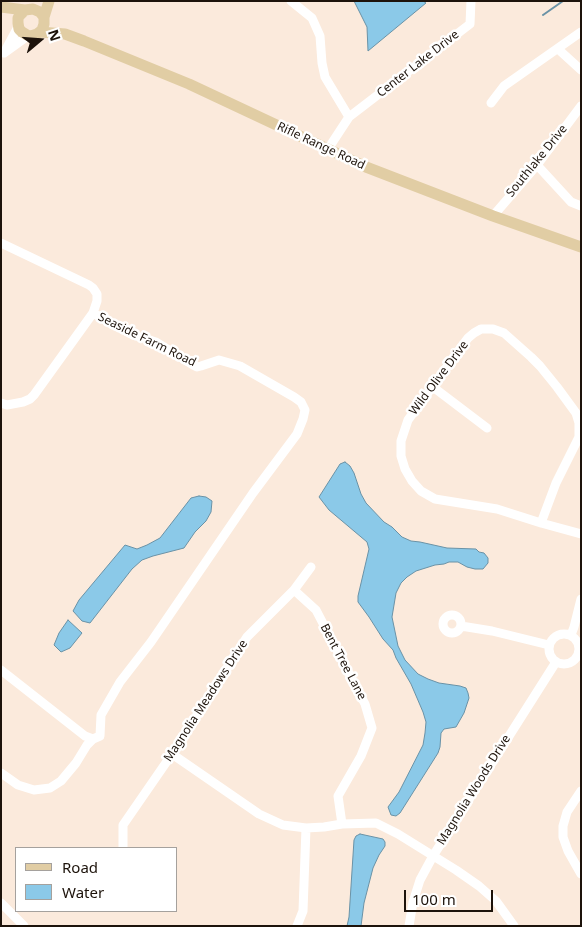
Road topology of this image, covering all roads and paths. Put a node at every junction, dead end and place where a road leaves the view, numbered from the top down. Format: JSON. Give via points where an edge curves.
{"nodes":[{"id":1,"x":39,"y":1,"type":"edge"},
{"id":2,"x":48,"y":1,"type":"edge"},
{"id":3,"x":291,"y":1,"type":"edge"},
{"id":4,"x":471,"y":1,"type":"edge"},
{"id":5,"x":1,"y":7,"type":"edge"},
{"id":6,"x":27,"y":10,"type":"junction"},
{"id":7,"x":1,"y":12,"type":"edge"},
{"id":8,"x":44,"y":19,"type":"junction"},
{"id":9,"x":18,"y":26,"type":"junction"},
{"id":10,"x":581,"y":32,"type":"edge"},
{"id":11,"x":34,"y":34,"type":"junction"},
{"id":12,"x":65,"y":34,"type":"junction"},
{"id":13,"x":558,"y":49,"type":"junction"},
{"id":14,"x":3,"y":55,"type":"edge"},
{"id":15,"x":581,"y":70,"type":"edge"},
{"id":16,"x":491,"y":103,"type":"dead end"},
{"id":17,"x":581,"y":106,"type":"edge"},
{"id":18,"x":349,"y":117,"type":"junction"},
{"id":19,"x":328,"y":150,"type":"junction"},
{"id":20,"x":537,"y":165,"type":"junction"},
{"id":21,"x":581,"y":206,"type":"edge"},
{"id":22,"x":493,"y":216,"type":"junction"},
{"id":23,"x":1,"y":243,"type":"edge"},
{"id":24,"x":581,"y":247,"type":"edge"},
{"id":25,"x":92,"y":313,"type":"junction"},
{"id":26,"x":433,"y":387,"type":"junction"},
{"id":27,"x":1,"y":403,"type":"edge"},
{"id":28,"x":487,"y":428,"type":"dead end"},
{"id":29,"x":541,"y":523,"type":"junction"},
{"id":30,"x":581,"y":534,"type":"edge"},
{"id":31,"x":311,"y":567,"type":"dead end"},
{"id":32,"x":294,"y":590,"type":"junction"},
{"id":33,"x":581,"y":599,"type":"edge"},
{"id":34,"x":461,"y":626,"type":"dead end"},
{"id":35,"x":571,"y":635,"type":"junction"},
{"id":36,"x":549,"y":645,"type":"junction"},
{"id":37,"x":556,"y":662,"type":"junction"},
{"id":38,"x":578,"y":662,"type":"edge"},
{"id":39,"x":1,"y":670,"type":"edge"},
{"id":40,"x":93,"y":739,"type":"junction"},
{"id":41,"x":172,"y":754,"type":"junction"},
{"id":42,"x":1,"y":773,"type":"edge"},
{"id":43,"x":581,"y":791,"type":"edge"},
{"id":44,"x":342,"y":824,"type":"junction"},
{"id":45,"x":306,"y":828,"type":"junction"},
{"id":46,"x":123,"y":847,"type":"edge"},
{"id":47,"x":433,"y":856,"type":"junction"},
{"id":48,"x":581,"y":874,"type":"edge"},
{"id":49,"x":1,"y":903,"type":"edge"},
{"id":50,"x":24,"y":926,"type":"edge"},
{"id":51,"x":297,"y":926,"type":"edge"},
{"id":52,"x":408,"y":926,"type":"edge"},
{"id":53,"x":514,"y":926,"type":"edge"}],
"edges":[{"from":1,"to":6,"type":"main road"},
{"from":2,"to":8,"type":"main road"},
{"from":3,"to":18,"type":"street","via":[[312,18],[320,36],[325,77]]},
{"from":4,"to":18,"type":"street","name":"Center Lake Drive","via":[[470,24]]},
{"from":5,"to":6,"type":"main road"},
{"from":6,"to":8,"type":"main road","via":[[38,10]]},
{"from":6,"to":9,"type":"main road","via":[[19,16]]},
{"from":7,"to":9,"type":"main road"},
{"from":8,"to":11,"type":"main road","via":[[44,26]]},
{"from":8,"to":12,"type":"main road","name":"Rifle Range Road"},
{"from":9,"to":11,"type":"main road","via":[[23,33]]},
{"from":9,"to":14,"type":"street"},
{"from":10,"to":13,"type":"street"},
{"from":11,"to":12,"type":"main road","name":"Rifle Range Road"},
{"from":11,"to":14,"type":"street"},
{"from":12,"to":19,"type":"main road","name":"Rifle Range Road","via":[[190,84]]},
{"from":13,"to":15,"type":"street"},
{"from":13,"to":16,"type":"street","via":[[504,86]]},
{"from":17,"to":20,"type":"street","name":"Southlake Drive"},
{"from":18,"to":19,"type":"street","name":"Center Lake Drive"},
{"from":19,"to":22,"type":"main road","name":"Rifle Range Road"},
{"from":20,"to":21,"type":"street","via":[[571,202]]},
{"from":20,"to":22,"type":"street","name":"Southlake Drive"},
{"from":22,"to":24,"type":"main road","name":"Rifle Range Road"},
{"from":23,"to":25,"type":"street","name":"Seaside Farm Road","via":[[93,288],[97,301]]},
{"from":25,"to":27,"type":"street","name":"Seaside Farm Road","via":[[34,396],[23,402]]},
{"from":25,"to":40,"type":"street","name":"Seaside Farm Road","via":[[133,335],[156,342],[192,365],[198,367],[219,360],[240,366],[294,396],[305,410],[298,434],[120,682],[102,715],[100,736]]},
{"from":26,"to":28,"type":"street"},
{"from":26,"to":29,"type":"street","name":"Wild Olive Drive","via":[[408,420],[401,441],[401,456],[412,481],[435,499],[497,509]]},
{"from":26,"to":29,"type":"street","name":"Wild Olive Drive","via":[[468,338],[481,329],[504,333],[557,387],[576,413],[579,437]]},
{"from":29,"to":30,"type":"street","name":"Wild Olive Drive"},
{"from":31,"to":32,"type":"street","name":"Magnolia Meadows Drive"},
{"from":32,"to":41,"type":"street","name":"Magnolia Meadows Drive","via":[[246,638]]},
{"from":32,"to":44,"type":"street","name":"Bent Tree Lane","via":[[316,610],[365,704],[372,728],[361,756],[338,796]]},
{"from":33,"to":35,"type":"street"},
{"from":34,"to":36,"type":"street"},
{"from":35,"to":36,"type":"street","via":[[560,634]]},
{"from":35,"to":38,"type":"street","via":[[578,645]]},
{"from":36,"to":37,"type":"street","via":[[550,656]]},
{"from":37,"to":38,"type":"street"},
{"from":37,"to":47,"type":"street","name":"Magnolia Woods Drive"},
{"from":39,"to":40,"type":"street"},
{"from":40,"to":42,"type":"street","via":[[61,781],[50,788],[34,790],[18,785]]},
{"from":41,"to":45,"type":"street","via":[[259,814],[283,825]]},
{"from":41,"to":46,"type":"street","name":"Magnolia Meadows Drive","via":[[123,825]]},
{"from":43,"to":48,"type":"street","via":[[567,812],[563,826],[568,851]]},
{"from":44,"to":45,"type":"street"},
{"from":44,"to":47,"type":"street","via":[[376,823]]},
{"from":45,"to":51,"type":"street","via":[[304,911]]},
{"from":47,"to":52,"type":"street","name":"Magnolia Woods Drive","via":[[420,880]]},
{"from":47,"to":53,"type":"street","via":[[479,886]]},
{"from":49,"to":50,"type":"street"}]}
